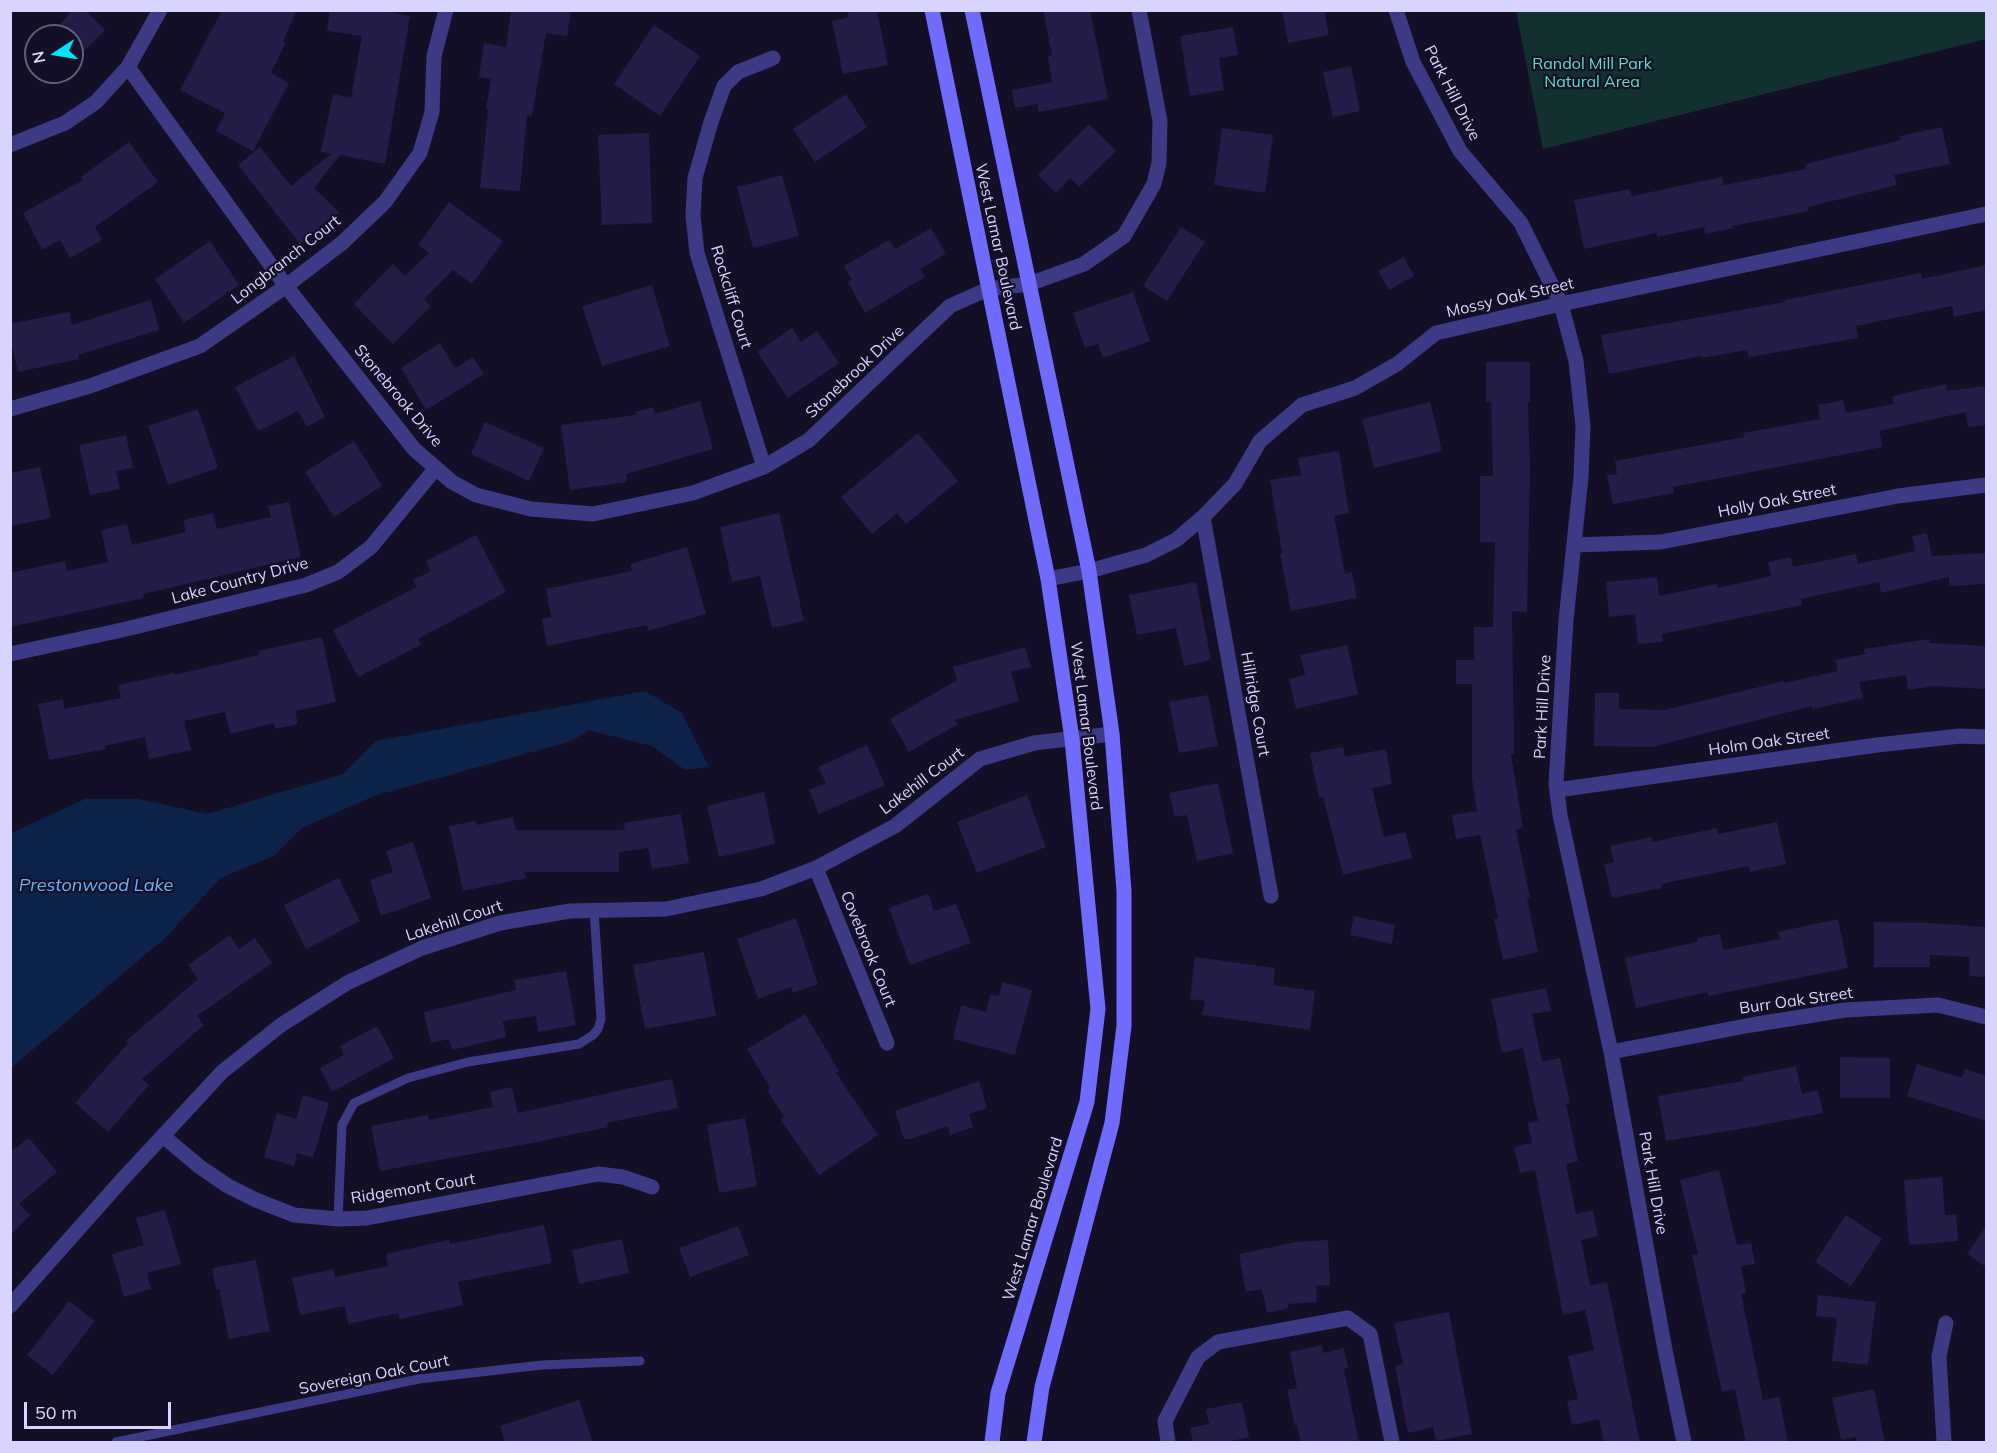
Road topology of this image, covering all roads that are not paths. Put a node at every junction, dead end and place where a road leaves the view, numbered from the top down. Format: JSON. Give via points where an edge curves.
{"nodes":[{"id":1,"x":160,"y":10,"type":"edge"},
{"id":2,"x":446,"y":10,"type":"edge"},
{"id":3,"x":932,"y":10,"type":"edge"},
{"id":4,"x":972,"y":10,"type":"edge"},
{"id":5,"x":1139,"y":10,"type":"edge"},
{"id":6,"x":1396,"y":10,"type":"edge"},
{"id":7,"x":773,"y":58,"type":"dead end"},
{"id":8,"x":128,"y":67,"type":"junction"},
{"id":9,"x":10,"y":145,"type":"edge"},
{"id":10,"x":1986,"y":214,"type":"edge"},
{"id":11,"x":1029,"y":284,"type":"junction"},
{"id":12,"x":286,"y":286,"type":"junction"},
{"id":13,"x":988,"y":290,"type":"junction"},
{"id":14,"x":1561,"y":304,"type":"junction"},
{"id":15,"x":10,"y":409,"type":"edge"},
{"id":16,"x":764,"y":467,"type":"junction"},
{"id":17,"x":436,"y":468,"type":"junction"},
{"id":18,"x":1986,"y":485,"type":"edge"},
{"id":19,"x":1203,"y":517,"type":"junction"},
{"id":20,"x":1574,"y":544,"type":"junction"},
{"id":21,"x":1089,"y":572,"type":"junction"},
{"id":22,"x":1048,"y":579,"type":"junction"},
{"id":23,"x":10,"y":654,"type":"edge"},
{"id":24,"x":1112,"y":734,"type":"junction"},
{"id":25,"x":1986,"y":737,"type":"edge"},
{"id":26,"x":1072,"y":739,"type":"junction"},
{"id":27,"x":1557,"y":790,"type":"junction"},
{"id":28,"x":816,"y":868,"type":"junction"},
{"id":29,"x":1271,"y":896,"type":"dead end"},
{"id":30,"x":594,"y":910,"type":"junction"},
{"id":31,"x":1986,"y":1017,"type":"edge"},
{"id":32,"x":887,"y":1043,"type":"dead end"},
{"id":33,"x":1611,"y":1052,"type":"junction"},
{"id":34,"x":163,"y":1136,"type":"junction"},
{"id":35,"x":652,"y":1187,"type":"dead end"},
{"id":36,"x":338,"y":1218,"type":"junction"},
{"id":37,"x":10,"y":1306,"type":"edge"},
{"id":38,"x":1946,"y":1323,"type":"dead end"},
{"id":39,"x":640,"y":1361,"type":"dead end"},
{"id":40,"x":116,"y":1443,"type":"edge"},
{"id":41,"x":992,"y":1443,"type":"edge"},
{"id":42,"x":1034,"y":1443,"type":"edge"},
{"id":43,"x":1168,"y":1443,"type":"edge"},
{"id":44,"x":1392,"y":1443,"type":"edge"},
{"id":45,"x":1684,"y":1443,"type":"edge"},
{"id":46,"x":1944,"y":1443,"type":"edge"}],
"edges":[{"from":1,"to":8,"type":"street"},
{"from":2,"to":12,"type":"street","name":"Longbranch Court","via":[[434,56],[432,112],[420,153],[385,201],[342,243]]},
{"from":3,"to":13,"type":"main road","name":"West Lamar Boulevard"},
{"from":4,"to":11,"type":"main road","name":"West Lamar Boulevard"},
{"from":5,"to":11,"type":"street","name":"Stonebrook Drive","via":[[1160,121],[1154,184],[1124,236],[1084,264]]},
{"from":6,"to":14,"type":"street","name":"Park Hill Drive","via":[[1413,62],[1460,152],[1521,223]]},
{"from":7,"to":16,"type":"street","name":"Rockcliff Court","via":[[738,72],[724,86],[695,178],[693,216],[697,254]]},
{"from":8,"to":9,"type":"street","via":[[96,102],[65,123]]},
{"from":8,"to":12,"type":"street","name":"Stonebrook Drive"},
{"from":10,"to":14,"type":"street","name":"Mossy Oak Street"},
{"from":11,"to":13,"type":"street","name":"Stonebrook Drive"},
{"from":11,"to":21,"type":"main road","name":"West Lamar Boulevard"},
{"from":12,"to":15,"type":"street","name":"Longbranch Court","via":[[200,346],[90,386]]},
{"from":12,"to":17,"type":"street","name":"Stonebrook Drive","via":[[414,449]]},
{"from":13,"to":16,"type":"street","name":"Stonebrook Drive","via":[[950,306],[809,440]]},
{"from":13,"to":22,"type":"main road","name":"West Lamar Boulevard"},
{"from":14,"to":19,"type":"street","name":"Mossy Oak Street","via":[[1436,333],[1397,364],[1355,388],[1302,405],[1260,441],[1235,484]]},
{"from":14,"to":20,"type":"street","name":"Park Hill Drive","via":[[1576,361],[1583,426]]},
{"from":16,"to":17,"type":"street","name":"Stonebrook Drive","via":[[693,493],[594,514],[531,510],[476,495]]},
{"from":17,"to":23,"type":"street","name":"Lake Country Drive","via":[[371,547],[338,572],[306,585]]},
{"from":18,"to":20,"type":"street","name":"Holly Oak Street","via":[[1898,496],[1661,542]]},
{"from":19,"to":21,"type":"street","name":"Mossy Oak Street","via":[[1176,540],[1146,555]]},
{"from":19,"to":29,"type":"street","name":"Hillridge Court"},
{"from":20,"to":27,"type":"street","name":"Park Hill Drive"},
{"from":21,"to":22,"type":"street","name":"Mossy Oak Street"},
{"from":21,"to":24,"type":"main road","name":"West Lamar Boulevard"},
{"from":22,"to":26,"type":"main road","name":"West Lamar Boulevard"},
{"from":24,"to":26,"type":"street","name":"Lakehill Court"},
{"from":24,"to":42,"type":"main road","name":"West Lamar Boulevard","via":[[1124,891],[1122,1036],[1112,1123],[1042,1387]]},
{"from":25,"to":27,"type":"street","name":"Holm Oak Street","via":[[1877,745]]},
{"from":26,"to":28,"type":"street","name":"Lakehill Court","via":[[1034,743],[980,759],[895,826]]},
{"from":26,"to":41,"type":"main road","name":"West Lamar Boulevard","via":[[1098,1009],[1087,1102],[998,1393]]},
{"from":27,"to":33,"type":"street","name":"Park Hill Drive"},
{"from":28,"to":30,"type":"street","name":"Lakehill Court","via":[[761,889],[666,909]]},
{"from":28,"to":32,"type":"street","name":"Covebrook Court"},
{"from":30,"to":34,"type":"street","name":"Lakehill Court","via":[[500,922],[422,948],[347,983],[281,1025],[222,1072]]},
{"from":30,"to":36,"type":"lane","via":[[601,1018],[598,1029],[579,1044],[468,1062],[408,1078],[354,1102],[342,1125]]},
{"from":31,"to":33,"type":"street","name":"Burr Oak Street","via":[[1938,1005],[1845,1010]]},
{"from":33,"to":45,"type":"street","name":"Park Hill Drive"},
{"from":34,"to":36,"type":"street","name":"Ridgemont Court","via":[[200,1167],[256,1200],[294,1215]]},
{"from":34,"to":37,"type":"street","name":"Lakehill Court"},
{"from":35,"to":36,"type":"street","name":"Ridgemont Court","via":[[598,1174],[367,1218]]},
{"from":38,"to":46,"type":"street","via":[[1939,1356]]},
{"from":39,"to":40,"type":"lane","name":"Sovereign Oak Court","via":[[542,1365],[419,1379]]},
{"from":43,"to":44,"type":"street","via":[[1165,1421],[1198,1357],[1218,1342],[1348,1318],[1370,1335]]}]}
